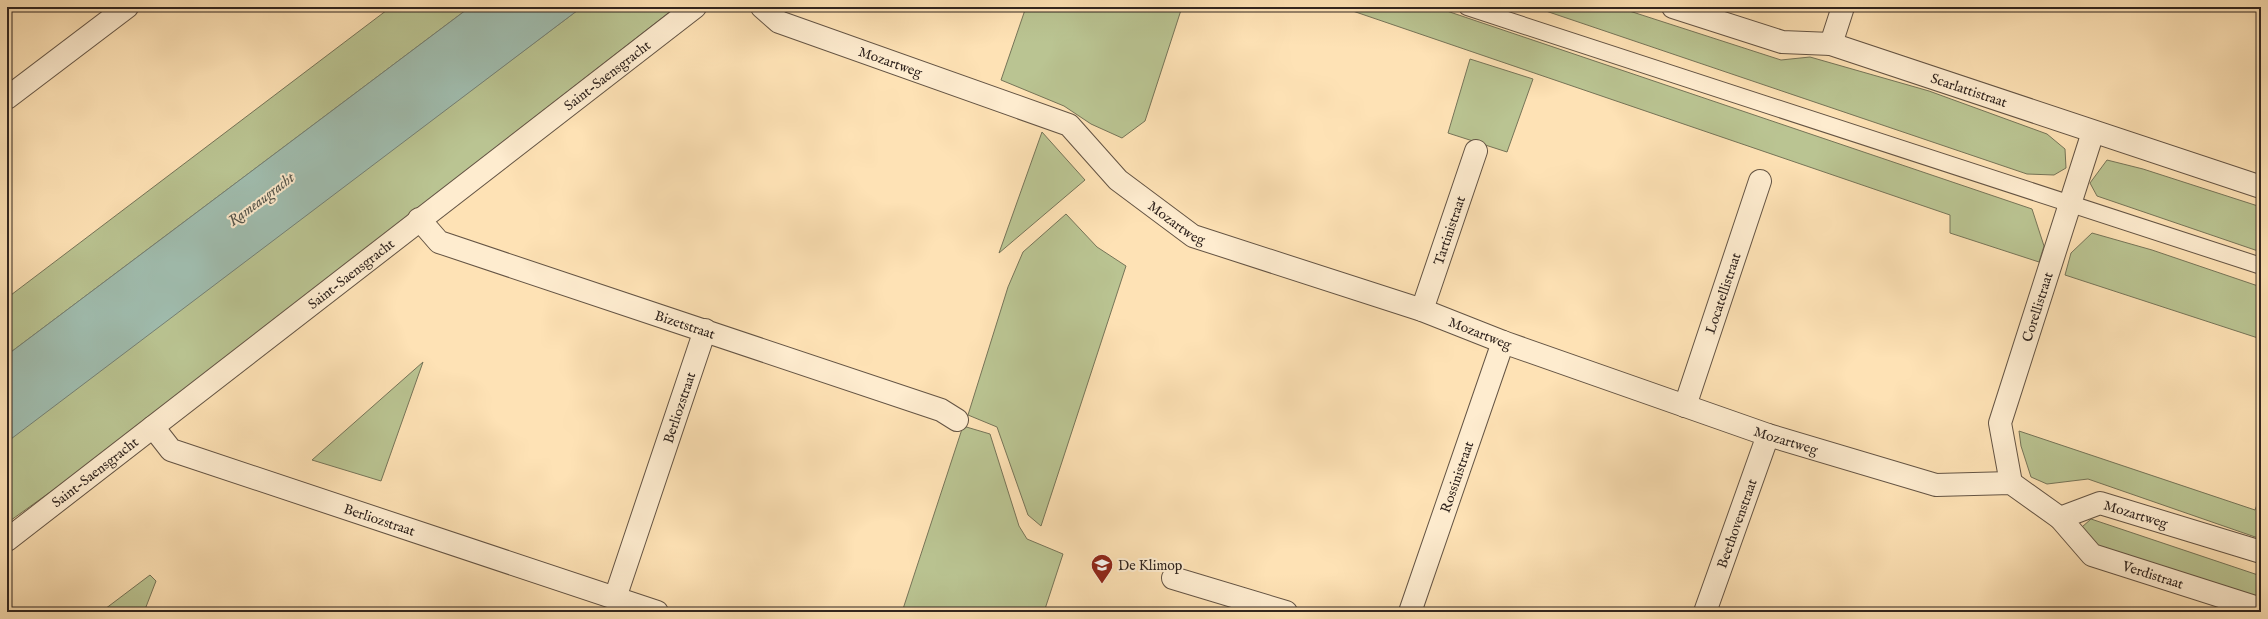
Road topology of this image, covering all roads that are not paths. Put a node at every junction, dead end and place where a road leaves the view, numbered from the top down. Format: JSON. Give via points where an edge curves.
{"nodes":[{"id":1,"x":127,"y":7,"type":"edge"},
{"id":2,"x":695,"y":7,"type":"edge"},
{"id":3,"x":762,"y":7,"type":"edge"},
{"id":4,"x":1467,"y":7,"type":"edge"},
{"id":5,"x":1673,"y":7,"type":"edge"},
{"id":6,"x":1843,"y":7,"type":"edge"},
{"id":7,"x":1832,"y":44,"type":"junction"},
{"id":8,"x":7,"y":98,"type":"edge"},
{"id":9,"x":2093,"y":132,"type":"junction"},
{"id":10,"x":1476,"y":151,"type":"dead end"},
{"id":11,"x":1760,"y":181,"type":"dead end"},
{"id":12,"x":2261,"y":187,"type":"edge"},
{"id":13,"x":2071,"y":203,"type":"junction"},
{"id":14,"x":419,"y":219,"type":"junction"},
{"id":15,"x":2261,"y":266,"type":"edge"},
{"id":16,"x":1422,"y":310,"type":"junction"},
{"id":17,"x":704,"y":330,"type":"junction"},
{"id":18,"x":1503,"y":342,"type":"junction"},
{"id":19,"x":1685,"y":406,"type":"junction"},
{"id":20,"x":957,"y":420,"type":"dead end"},
{"id":21,"x":153,"y":427,"type":"junction"},
{"id":22,"x":1768,"y":435,"type":"junction"},
{"id":23,"x":2010,"y":483,"type":"junction"},
{"id":24,"x":2060,"y":518,"type":"junction"},
{"id":25,"x":7,"y":540,"type":"edge"},
{"id":26,"x":2237,"y":546,"type":"junction"},
{"id":27,"x":2261,"y":552,"type":"edge"},
{"id":28,"x":2261,"y":558,"type":"edge"},
{"id":29,"x":1173,"y":578,"type":"dead end"},
{"id":30,"x":615,"y":598,"type":"junction"},
{"id":31,"x":2261,"y":609,"type":"edge"},
{"id":32,"x":657,"y":612,"type":"edge"},
{"id":33,"x":1286,"y":612,"type":"edge"},
{"id":34,"x":1410,"y":612,"type":"edge"},
{"id":35,"x":1705,"y":612,"type":"edge"}],
"edges":[{"from":1,"to":8,"type":"street"},
{"from":2,"to":14,"type":"street","name":"Saint-Saensgracht"},
{"from":3,"to":16,"type":"street","name":"Mozartweg","via":[[779,22],[1069,125],[1118,180],[1192,236]]},
{"from":4,"to":13,"type":"lane"},
{"from":5,"to":7,"type":"street","name":"Scarlattistraat","via":[[1782,42]]},
{"from":6,"to":7,"type":"street"},
{"from":7,"to":9,"type":"street","name":"Scarlattistraat"},
{"from":9,"to":12,"type":"street","name":"Scarlattistraat"},
{"from":9,"to":13,"type":"street","name":"Corellistraat"},
{"from":10,"to":16,"type":"street","name":"Tartinistraat"},
{"from":11,"to":19,"type":"street","name":"Locatellistraat"},
{"from":13,"to":15,"type":"lane"},
{"from":13,"to":23,"type":"street","name":"Corellistraat","via":[[2000,423]]},
{"from":14,"to":17,"type":"street","name":"Bizetstraat","via":[[439,242]]},
{"from":14,"to":21,"type":"street","name":"Saint-Saensgracht"},
{"from":16,"to":18,"type":"street","name":"Mozartweg"},
{"from":17,"to":20,"type":"street","name":"Bizetstraat","via":[[941,410]]},
{"from":17,"to":30,"type":"street","name":"Berliozstraat"},
{"from":18,"to":19,"type":"street","name":"Mozartweg"},
{"from":18,"to":34,"type":"street","name":"Rossinistraat"},
{"from":19,"to":22,"type":"street","name":"Mozartweg"},
{"from":21,"to":25,"type":"street","name":"Saint-Saensgracht"},
{"from":21,"to":30,"type":"street","name":"Berliozstraat","via":[[171,450]]},
{"from":22,"to":23,"type":"street","name":"Mozartweg","via":[[1936,485]]},
{"from":22,"to":35,"type":"street","name":"Beethovenstraat"},
{"from":23,"to":24,"type":"street"},
{"from":24,"to":26,"type":"street","name":"Mozartweg","via":[[2100,503]]},
{"from":24,"to":31,"type":"street","name":"Verdistraat","via":[[2092,555]]},
{"from":26,"to":27,"type":"street","name":"Mozartweg"},
{"from":26,"to":28,"type":"street","name":"Mozartweg"},
{"from":29,"to":33,"type":"street"},
{"from":30,"to":32,"type":"street","name":"Berliozstraat"}]}
